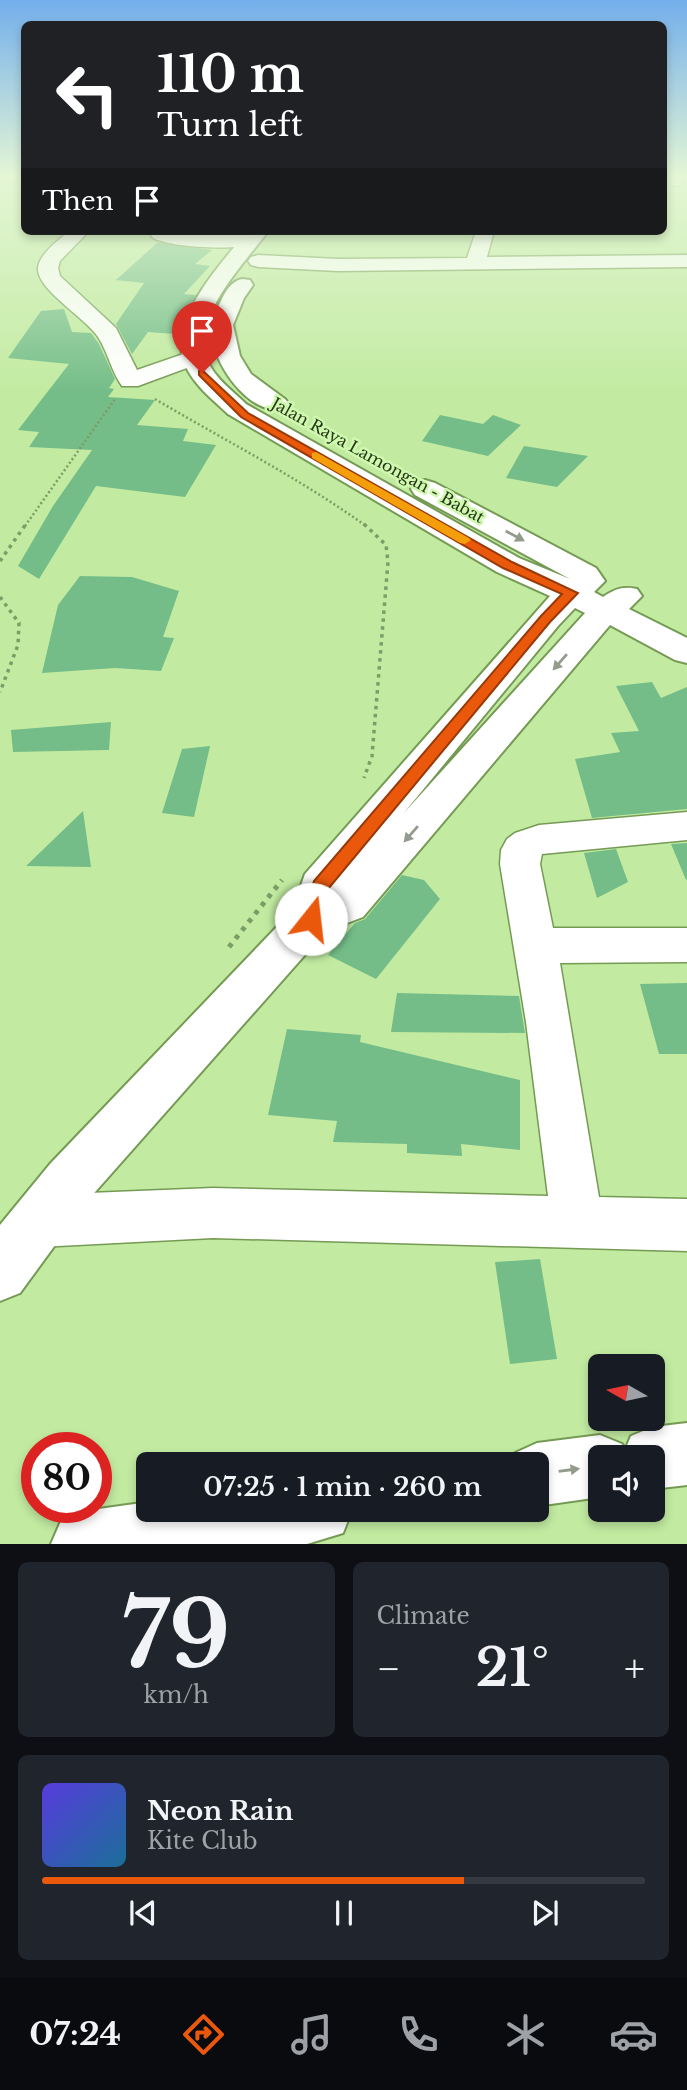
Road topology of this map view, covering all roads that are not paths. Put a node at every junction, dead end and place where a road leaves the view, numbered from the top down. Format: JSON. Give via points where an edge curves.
{"nodes":[{"id":1,"x":64,"y":248,"type":"edge"},
{"id":2,"x":251,"y":248,"type":"edge"},
{"id":3,"x":253,"y":248,"type":"edge"},
{"id":4,"x":271,"y":248,"type":"edge"},
{"id":5,"x":480,"y":248,"type":"edge"},
{"id":6,"x":687,"y":261,"type":"edge"},
{"id":7,"x":475,"y":263,"type":"junction"},
{"id":8,"x":194,"y":357,"type":"junction"},
{"id":9,"x":598,"y":595,"type":"junction"},
{"id":10,"x":687,"y":626,"type":"edge"},
{"id":11,"x":687,"y":652,"type":"edge"},
{"id":12,"x":687,"y":826,"type":"edge"},
{"id":13,"x":687,"y":945,"type":"edge"},
{"id":14,"x":535,"y":946,"type":"junction"},
{"id":15,"x":39,"y":1221,"type":"junction"},
{"id":16,"x":577,"y":1222,"type":"junction"},
{"id":17,"x":687,"y":1225,"type":"edge"},
{"id":18,"x":0,"y":1273,"type":"edge"},
{"id":19,"x":687,"y":1454,"type":"edge"},
{"id":20,"x":665,"y":1457,"type":"edge"},
{"id":21,"x":588,"y":1468,"type":"edge"},
{"id":22,"x":549,"y":1473,"type":"edge"},
{"id":23,"x":237,"y":1522,"type":"edge"},
{"id":24,"x":84,"y":1544,"type":"edge"}],
"edges":[{"from":1,"to":8,"type":"street","via":[[48,272],[53,282],[108,332],[130,381]]},
{"from":2,"to":8,"type":"highway","name":"Jalan Raya Lamongan - Babat","via":[[208,297],[193,336]]},
{"from":3,"to":9,"type":"highway","name":"Jalan Raya Lamongan - Babat","one_way":true,"via":[[222,326],[228,356],[250,387]]},
{"from":4,"to":7,"type":"street","via":[[338,265]]},
{"from":5,"to":7,"type":"street"},
{"from":6,"to":7,"type":"street"},
{"from":8,"to":9,"type":"highway","name":"Jalan Raya Lamongan - Babat","via":[[202,373],[244,415],[508,565]]},
{"from":9,"to":10,"type":"highway"},
{"from":9,"to":11,"type":"highway"},
{"from":9,"to":15,"type":"highway","via":[[348,905],[311,919],[69,1182]]},
{"from":12,"to":14,"type":"street","via":[[529,843],[522,850],[520,864]]},
{"from":13,"to":14,"type":"street"},
{"from":14,"to":16,"type":"street"},
{"from":15,"to":16,"type":"street","via":[[213,1213]]},
{"from":15,"to":18,"type":"highway"},
{"from":16,"to":17,"type":"street"},
{"from":19,"to":20,"type":"highway"},
{"from":22,"to":21,"type":"highway","one_way":true},
{"from":23,"to":24,"type":"highway"}]}
